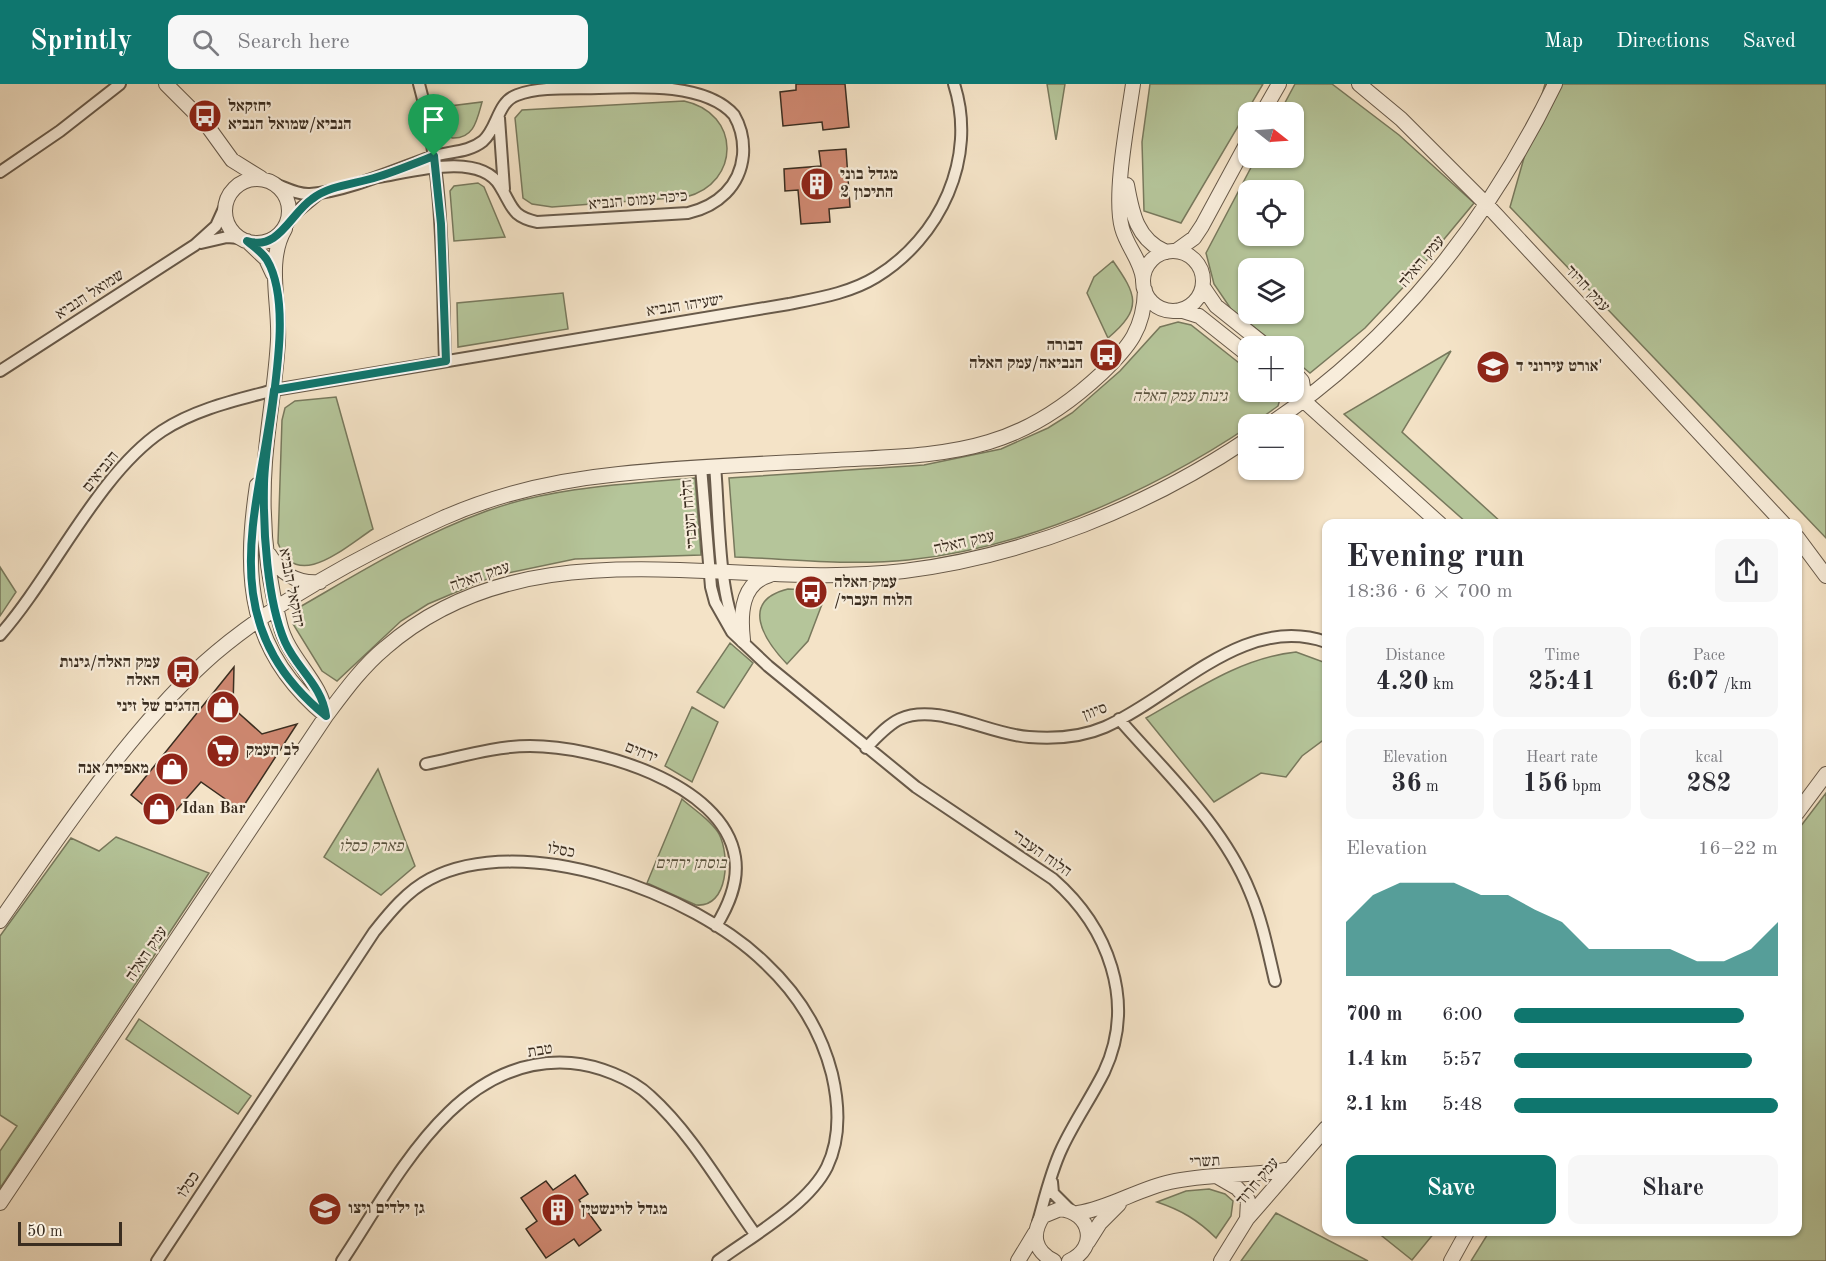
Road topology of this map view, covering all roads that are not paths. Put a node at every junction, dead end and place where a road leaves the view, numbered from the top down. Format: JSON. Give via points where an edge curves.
{"nodes":[{"id":1,"x":120,"y":84,"type":"edge"},
{"id":2,"x":166,"y":84,"type":"edge"},
{"id":3,"x":419,"y":84,"type":"edge"},
{"id":4,"x":954,"y":84,"type":"edge"},
{"id":5,"x":1133,"y":84,"type":"edge"},
{"id":6,"x":1279,"y":84,"type":"edge"},
{"id":7,"x":1359,"y":84,"type":"edge"},
{"id":8,"x":1555,"y":84,"type":"edge"},
{"id":9,"x":1269,"y":102,"type":"edge"},
{"id":10,"x":500,"y":112,"type":"junction"},
{"id":11,"x":224,"y":150,"type":"junction"},
{"id":12,"x":434,"y":156,"type":"junction"},
{"id":13,"x":1123,"y":159,"type":"junction"},
{"id":14,"x":1238,"y":159,"type":"edge"},
{"id":15,"x":436,"y":168,"type":"junction"},
{"id":16,"x":0,"y":172,"type":"edge"},
{"id":17,"x":378,"y":177,"type":"junction"},
{"id":18,"x":261,"y":178,"type":"junction"},
{"id":19,"x":275,"y":184,"type":"junction"},
{"id":20,"x":321,"y":192,"type":"junction"},
{"id":21,"x":506,"y":200,"type":"junction"},
{"id":22,"x":227,"y":201,"type":"junction"},
{"id":23,"x":1487,"y":205,"type":"junction"},
{"id":24,"x":286,"y":226,"type":"junction"},
{"id":25,"x":243,"y":240,"type":"junction"},
{"id":26,"x":195,"y":245,"type":"junction"},
{"id":27,"x":1171,"y":251,"type":"junction"},
{"id":28,"x":1144,"y":285,"type":"junction"},
{"id":29,"x":1203,"y":287,"type":"junction"},
{"id":30,"x":278,"y":294,"type":"junction"},
{"id":31,"x":1180,"y":310,"type":"junction"},
{"id":32,"x":1254,"y":336,"type":"edge"},
{"id":33,"x":1238,"y":347,"type":"edge"},
{"id":34,"x":446,"y":361,"type":"junction"},
{"id":35,"x":0,"y":371,"type":"edge"},
{"id":36,"x":274,"y":390,"type":"junction"},
{"id":37,"x":1304,"y":394,"type":"edge"},
{"id":38,"x":1305,"y":401,"type":"junction"},
{"id":39,"x":271,"y":412,"type":"junction"},
{"id":40,"x":1285,"y":414,"type":"edge"},
{"id":41,"x":1238,"y":446,"type":"edge"},
{"id":42,"x":708,"y":467,"type":"junction"},
{"id":43,"x":1435,"y":519,"type":"edge"},
{"id":44,"x":1779,"y":519,"type":"edge"},
{"id":45,"x":1802,"y":544,"type":"edge"},
{"id":46,"x":266,"y":549,"type":"junction"},
{"id":47,"x":709,"y":570,"type":"junction"},
{"id":48,"x":724,"y":570,"type":"junction"},
{"id":49,"x":778,"y":573,"type":"junction"},
{"id":50,"x":1826,"y":576,"type":"edge"},
{"id":51,"x":322,"y":582,"type":"junction"},
{"id":52,"x":276,"y":609,"type":"junction"},
{"id":53,"x":257,"y":621,"type":"junction"},
{"id":54,"x":0,"y":635,"type":"edge"},
{"id":55,"x":743,"y":640,"type":"junction"},
{"id":56,"x":1322,"y":641,"type":"edge"},
{"id":57,"x":753,"y":653,"type":"junction"},
{"id":58,"x":326,"y":716,"type":"junction"},
{"id":59,"x":1119,"y":719,"type":"junction"},
{"id":60,"x":866,"y":748,"type":"junction"},
{"id":61,"x":426,"y":764,"type":"dead end"},
{"id":62,"x":1826,"y":774,"type":"edge"},
{"id":63,"x":1802,"y":806,"type":"edge"},
{"id":64,"x":0,"y":921,"type":"edge"},
{"id":65,"x":716,"y":926,"type":"junction"},
{"id":66,"x":1275,"y":981,"type":"dead end"},
{"id":67,"x":1322,"y":1132,"type":"edge"},
{"id":68,"x":1290,"y":1168,"type":"junction"},
{"id":69,"x":1053,"y":1170,"type":"junction"},
{"id":70,"x":1218,"y":1177,"type":"junction"},
{"id":71,"x":1125,"y":1198,"type":"junction"},
{"id":72,"x":0,"y":1203,"type":"edge"},
{"id":73,"x":1073,"y":1211,"type":"junction"},
{"id":74,"x":1247,"y":1219,"type":"junction"},
{"id":75,"x":1036,"y":1229,"type":"junction"},
{"id":76,"x":755,"y":1234,"type":"junction"},
{"id":77,"x":1465,"y":1236,"type":"edge"},
{"id":78,"x":1084,"y":1252,"type":"edge"},
{"id":79,"x":157,"y":1261,"type":"edge"},
{"id":80,"x":342,"y":1261,"type":"edge"},
{"id":81,"x":718,"y":1261,"type":"edge"},
{"id":82,"x":1018,"y":1261,"type":"edge"},
{"id":83,"x":1054,"y":1261,"type":"edge"},
{"id":84,"x":1070,"y":1261,"type":"edge"},
{"id":85,"x":1221,"y":1261,"type":"edge"},
{"id":86,"x":1451,"y":1261,"type":"edge"}],
"edges":[{"from":1,"to":16,"type":"street"},
{"from":2,"to":11,"type":"street","via":[[206,124]]},
{"from":3,"to":12,"type":"street"},
{"from":4,"to":34,"type":"street","name":"ישעיהו הנביא","via":[[960,149],[946,202],[914,248],[875,278],[850,290],[808,301]]},
{"from":5,"to":13,"type":"street"},
{"from":6,"to":9,"type":"street"},
{"from":7,"to":23,"type":"street","name":"עמק חרוד","via":[[1401,119]]},
{"from":8,"to":23,"type":"street","name":"עמק האלה"},
{"from":10,"to":12,"type":"street","name":"כיכר עמוס הנביא","via":[[482,141],[462,151]]},
{"from":10,"to":21,"type":"street"},
{"from":10,"to":21,"type":"street","name":"כיכר עמוס הנביא","via":[[509,99],[528,92],[686,85],[708,92],[729,109],[744,147],[742,162],[729,190],[706,209],[537,222],[517,214]]},
{"from":11,"to":18,"type":"street","via":[[242,169]]},
{"from":11,"to":22,"type":"street","via":[[232,176]]},
{"from":12,"to":15,"type":"street"},
{"from":12,"to":17,"type":"street"},
{"from":13,"to":27,"type":"street","via":[[1138,226],[1151,244]]},
{"from":13,"to":28,"type":"street","via":[[1122,227],[1142,267]]},
{"from":14,"to":27,"type":"street","via":[[1194,238]]},
{"from":15,"to":17,"type":"street"},
{"from":15,"to":21,"type":"street","name":"כיכר עמוס הנביא","via":[[477,168],[495,179]]},
{"from":15,"to":34,"type":"street"},
{"from":17,"to":20,"type":"street"},
{"from":18,"to":19,"type":"street"},
{"from":18,"to":22,"type":"street","via":[[243,182]]},
{"from":19,"to":20,"type":"street","via":[[305,194]]},
{"from":19,"to":24,"type":"street","via":[[289,202]]},
{"from":20,"to":24,"type":"street","via":[[294,213]]},
{"from":22,"to":25,"type":"street","via":[[226,221]]},
{"from":22,"to":26,"type":"street","name":"שמואל הנביא","via":[[216,226]]},
{"from":23,"to":38,"type":"street","name":"עמק האלה","via":[[1414,298]]},
{"from":23,"to":44,"type":"street","name":"עמק חרוד"},
{"from":24,"to":25,"type":"street","via":[[266,242]]},
{"from":24,"to":30,"type":"street","name":"יחזקאל הנביא","via":[[276,248]]},
{"from":25,"to":26,"type":"street","name":"שמואל הנביא","via":[[215,239]]},
{"from":25,"to":30,"type":"street","name":"יחזקאל הנביא","via":[[266,259]]},
{"from":26,"to":35,"type":"street","name":"שמואל הנביא"},
{"from":27,"to":28,"type":"street","via":[[1150,262]]},
{"from":27,"to":29,"type":"street","via":[[1194,259],[1203,277]]},
{"from":28,"to":31,"type":"street","via":[[1162,309]]},
{"from":28,"to":42,"type":"street","via":[[1141,325],[1119,356],[1079,393],[1017,432],[964,448],[916,454]]},
{"from":29,"to":31,"type":"street","via":[[1195,302]]},
{"from":29,"to":32,"type":"street","via":[[1216,306]]},
{"from":30,"to":36,"type":"street","name":"יחזקאל הנביא"},
{"from":31,"to":33,"type":"street","via":[[1199,316]]},
{"from":34,"to":36,"type":"street","name":"ישעיהו הנביא"},
{"from":36,"to":39,"type":"street","name":"יחזקאל הנביא"},
{"from":36,"to":54,"type":"street","name":"הנביאים","via":[[213,407],[163,430],[147,443],[111,482]]},
{"from":37,"to":38,"type":"street"},
{"from":38,"to":40,"type":"street","name":"עמק האלה"},
{"from":38,"to":43,"type":"street"},
{"from":39,"to":46,"type":"street","name":"יחזקאל הנביא","via":[[264,485]]},
{"from":39,"to":53,"type":"street","name":"יחזקאל הנביא","via":[[251,541]]},
{"from":41,"to":49,"type":"street","name":"עמק האלה","via":[[1157,491],[1018,547],[902,571]]},
{"from":42,"to":47,"type":"street","name":"הלוח העברי"},
{"from":42,"to":48,"type":"street","name":"הלוח העברי"},
{"from":42,"to":51,"type":"street","via":[[590,477],[512,493],[416,531]]},
{"from":45,"to":50,"type":"street"},
{"from":46,"to":51,"type":"street","via":[[290,577]]},
{"from":46,"to":52,"type":"street","name":"יחזקאל הנביא"},
{"from":47,"to":48,"type":"street","name":"עמק האלה"},
{"from":47,"to":57,"type":"street","name":"הלוח העברי","via":[[715,602],[723,618]]},
{"from":47,"to":58,"type":"street","name":"עמק האלה","via":[[560,574],[478,592],[426,618],[384,649]]},
{"from":48,"to":49,"type":"street","name":"עמק האלה"},
{"from":48,"to":55,"type":"street","name":"הלוח העברי","via":[[729,609]]},
{"from":49,"to":55,"type":"street","via":[[762,577],[749,588],[742,613]]},
{"from":51,"to":52,"type":"street"},
{"from":52,"to":53,"type":"street"},
{"from":52,"to":58,"type":"street","name":"יחזקאל הנביא","via":[[284,640],[318,689]]},
{"from":53,"to":58,"type":"street","name":"יחזקאל הנביא","via":[[291,682]]},
{"from":53,"to":64,"type":"street","via":[[204,663],[144,728]]},
{"from":55,"to":57,"type":"street","name":"הלוח העברי"},
{"from":56,"to":59,"type":"street","name":"סיוון","via":[[1292,634],[1248,643]]},
{"from":57,"to":60,"type":"street","name":"הלוח העברי"},
{"from":58,"to":72,"type":"street","name":"עמק האלה"},
{"from":59,"to":60,"type":"street","name":"סיוון","via":[[1103,728],[1074,735],[1027,737],[933,715],[914,715],[899,719]]},
{"from":59,"to":66,"type":"street","via":[[1199,811],[1236,862],[1260,916]]},
{"from":60,"to":69,"type":"street","name":"הלוח העברי","via":[[934,800],[1053,879],[1073,896],[1105,946],[1118,1000],[1112,1050]]},
{"from":61,"to":65,"type":"street","name":"ירחים","via":[[529,746],[561,748],[615,758],[666,780],[710,814],[728,837],[735,855],[733,890]]},
{"from":62,"to":63,"type":"street"},
{"from":65,"to":76,"type":"street","name":"כסלו","via":[[764,961],[809,1016],[827,1052],[837,1094],[838,1123],[826,1168],[794,1205]]},
{"from":65,"to":79,"type":"street","name":"כסלו","via":[[644,890],[567,866],[500,861],[464,866],[430,879],[407,894],[374,932]]},
{"from":67,"to":68,"type":"street","name":"עמק חרוד"},
{"from":68,"to":70,"type":"street","name":"תשרי","via":[[1260,1175]]},
{"from":68,"to":74,"type":"street","name":"עמק חרוד"},
{"from":69,"to":73,"type":"street","via":[[1053,1193]]},
{"from":69,"to":75,"type":"street","name":"הלוח העברי"},
{"from":70,"to":71,"type":"street","name":"תשרי","via":[[1167,1182]]},
{"from":70,"to":74,"type":"street","via":[[1248,1200]]},
{"from":71,"to":73,"type":"street","name":"תשרי","via":[[1094,1211]]},
{"from":71,"to":78,"type":"street","name":"תשרי","via":[[1100,1223]]},
{"from":73,"to":75,"type":"street","name":"תשרי","via":[[1051,1211]]},
{"from":73,"to":78,"type":"street","via":[[1087,1225]]},
{"from":74,"to":85,"type":"street","name":"עמק חרוד"},
{"from":75,"to":82,"type":"street"},
{"from":75,"to":83,"type":"street","via":[[1039,1250]]},
{"from":76,"to":80,"type":"street","name":"טבת","via":[[684,1134],[648,1093],[603,1070],[559,1062],[512,1072],[456,1104],[416,1150]]},
{"from":76,"to":81,"type":"street","name":"כסלו"},
{"from":77,"to":86,"type":"street"},
{"from":78,"to":84,"type":"street"}]}
